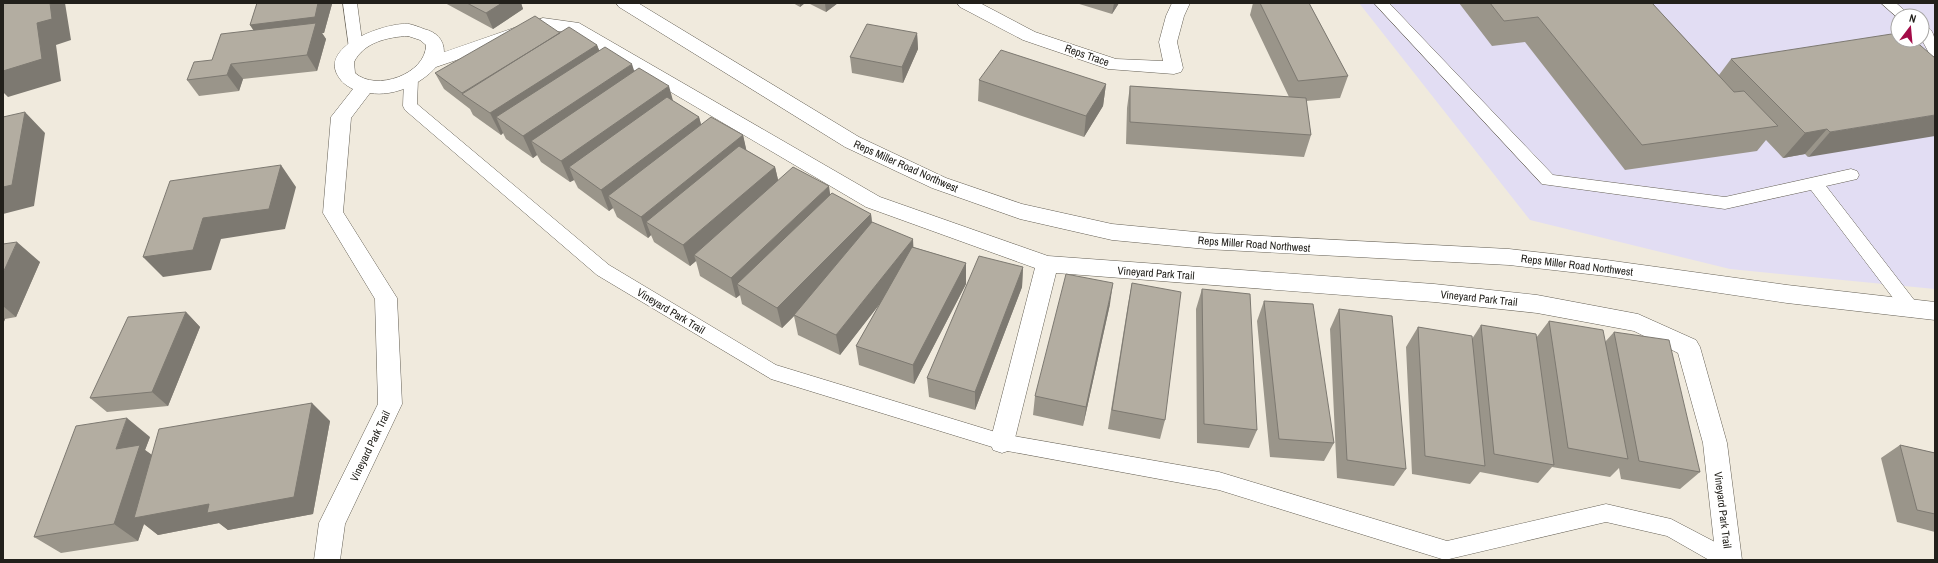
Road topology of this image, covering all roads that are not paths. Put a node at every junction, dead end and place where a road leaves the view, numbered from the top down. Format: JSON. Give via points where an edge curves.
{"nodes":[{"id":1,"x":350,"y":3,"type":"edge"},
{"id":2,"x":625,"y":3,"type":"edge"},
{"id":3,"x":966,"y":3,"type":"edge"},
{"id":4,"x":1181,"y":3,"type":"edge"},
{"id":5,"x":1381,"y":3,"type":"edge"},
{"id":6,"x":1930,"y":42,"type":"edge"},
{"id":7,"x":356,"y":48,"type":"junction"},
{"id":8,"x":1935,"y":52,"type":"edge"},
{"id":9,"x":433,"y":62,"type":"junction"},
{"id":10,"x":411,"y":80,"type":"junction"},
{"id":11,"x":365,"y":87,"type":"junction"},
{"id":12,"x":1851,"y":175,"type":"dead end"},
{"id":13,"x":1815,"y":183,"type":"junction"},
{"id":14,"x":1047,"y":264,"type":"junction"},
{"id":15,"x":1912,"y":310,"type":"junction"},
{"id":16,"x":1935,"y":311,"type":"edge"},
{"id":17,"x":1002,"y":442,"type":"junction"},
{"id":18,"x":327,"y":560,"type":"edge"},
{"id":19,"x":1729,"y":560,"type":"edge"}],
"edges":[{"from":1,"to":7,"type":"lane"},
{"from":2,"to":15,"type":"street","name":"Reps Miller Road Northwest","via":[[852,142],[939,183],[1020,211],[1112,232],[1213,242],[1509,257]]},
{"from":3,"to":4,"type":"street","name":"Reps Trace","via":[[1029,36],[1115,65],[1174,68],[1168,42]]},
{"from":5,"to":13,"type":"lane","via":[[1548,180],[1725,203]]},
{"from":6,"to":8,"type":"lane"},
{"from":7,"to":9,"type":"street","name":"Vineyard Park Trail","via":[[367,40],[388,33],[409,30],[421,32],[436,44]]},
{"from":7,"to":11,"type":"street","name":"Vineyard Park Trail","via":[[344,67],[346,76]]},
{"from":9,"to":10,"type":"street","name":"Vineyard Park Trail"},
{"from":9,"to":14,"type":"street","name":"Vineyard Park Trail","via":[[543,24],[573,27],[873,202]]},
{"from":10,"to":11,"type":"street","name":"Vineyard Park Trail","via":[[379,88]]},
{"from":10,"to":17,"type":"lane","name":"Vineyard Park Trail","via":[[410,106],[603,270],[771,371]]},
{"from":11,"to":18,"type":"street","name":"Vineyard Park Trail","via":[[341,117],[333,213],[386,298],[390,404],[332,523]]},
{"from":12,"to":13,"type":"lane"},
{"from":13,"to":15,"type":"lane"},
{"from":14,"to":17,"type":"street"},
{"from":14,"to":19,"type":"street","name":"Vineyard Park Trail","via":[[1434,293],[1537,304],[1638,323],[1688,347],[1715,443]]},
{"from":15,"to":16,"type":"street","name":"Reps Miller Road Northwest"},
{"from":17,"to":19,"type":"lane","name":"Vineyard Park Trail","via":[[1219,481],[1447,551],[1606,513],[1671,528]]}]}
